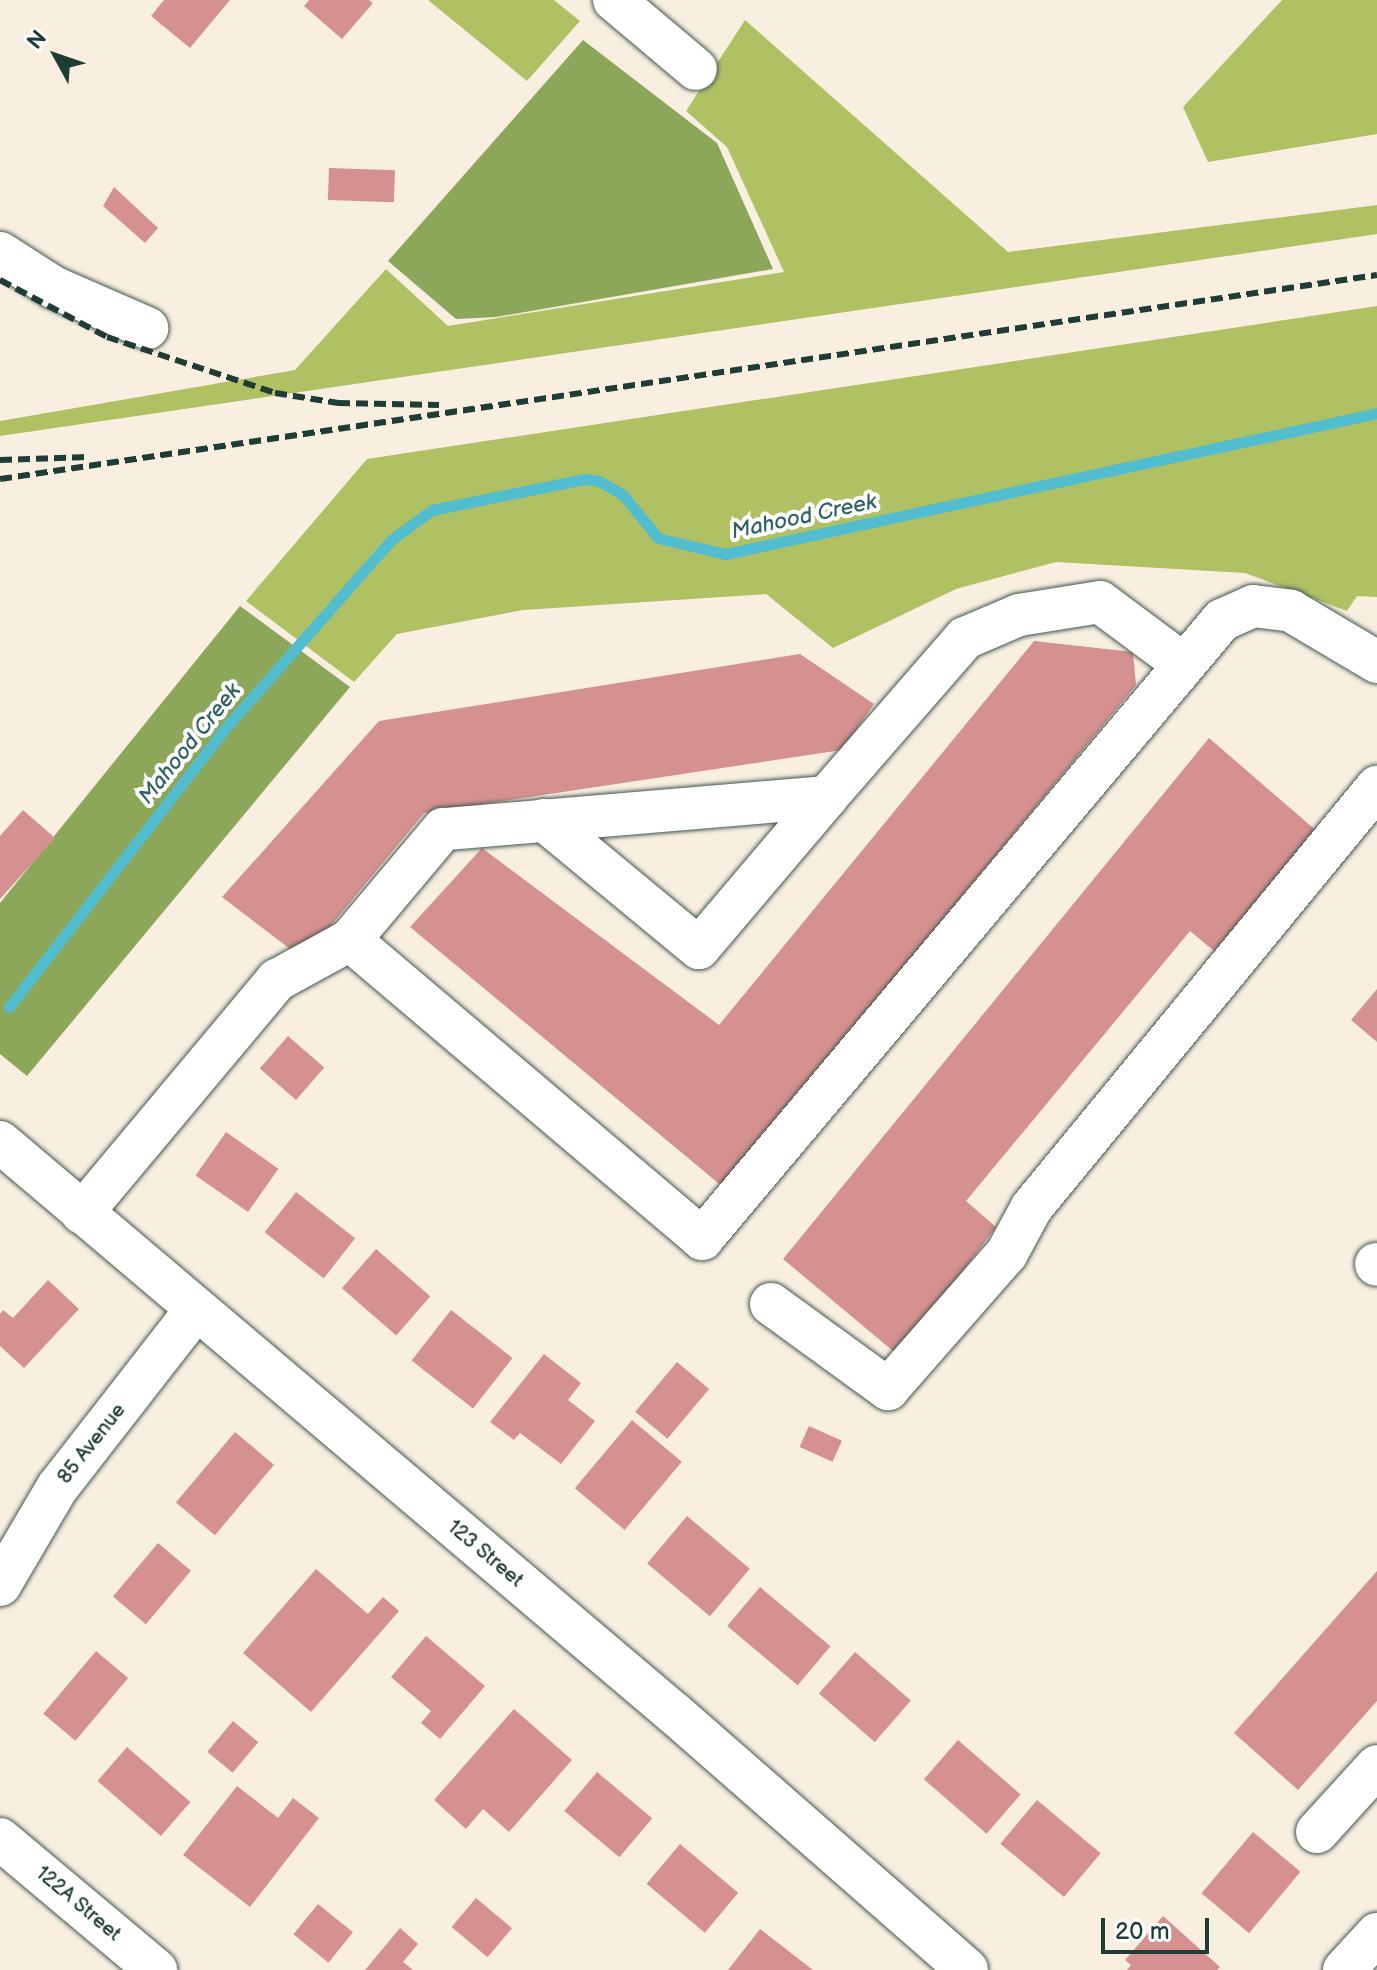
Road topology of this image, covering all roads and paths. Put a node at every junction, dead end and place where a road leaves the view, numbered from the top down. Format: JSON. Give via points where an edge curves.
{"nodes":[{"id":1,"x":622,"y":2,"type":"edge"},
{"id":2,"x":696,"y":69,"type":"dead end"},
{"id":3,"x":0,"y":253,"type":"edge"},
{"id":4,"x":147,"y":328,"type":"dead end"},
{"id":5,"x":1377,"y":662,"type":"edge"},
{"id":6,"x":1182,"y":663,"type":"junction"},
{"id":7,"x":1377,"y":787,"type":"edge"},
{"id":8,"x":827,"y":797,"type":"junction"},
{"id":9,"x":544,"y":820,"type":"junction"},
{"id":10,"x":350,"y":940,"type":"junction"},
{"id":11,"x":0,"y":1142,"type":"edge"},
{"id":12,"x":82,"y":1213,"type":"junction"},
{"id":13,"x":771,"y":1304,"type":"dead end"},
{"id":14,"x":195,"y":1311,"type":"junction"},
{"id":15,"x":0,"y":1585,"type":"edge"},
{"id":16,"x":1377,"y":1766,"type":"edge"},
{"id":17,"x":1317,"y":1832,"type":"dead end"},
{"id":18,"x":0,"y":1839,"type":"edge"},
{"id":19,"x":156,"y":1970,"type":"edge"},
{"id":20,"x":967,"y":1970,"type":"edge"}],
"edges":[{"from":1,"to":2,"type":"street"},
{"from":3,"to":4,"type":"street","via":[[53,287]]},
{"from":5,"to":6,"type":"street","via":[[1310,618],[1269,606],[1238,610],[1222,620]]},
{"from":6,"to":8,"type":"street","via":[[1100,602],[1019,615],[965,638]]},
{"from":6,"to":10,"type":"street","via":[[702,1239]]},
{"from":7,"to":13,"type":"street","via":[[1032,1207],[1007,1253],[888,1389]]},
{"from":8,"to":9,"type":"street"},
{"from":8,"to":9,"type":"street","via":[[699,948]]},
{"from":9,"to":10,"type":"street","via":[[443,829]]},
{"from":10,"to":12,"type":"street","via":[[277,980]]},
{"from":11,"to":12,"type":"street","name":"123 Street"},
{"from":12,"to":14,"type":"street","name":"123 Street"},
{"from":14,"to":15,"type":"street","name":"85 Avenue","via":[[57,1488]]},
{"from":14,"to":20,"type":"street","name":"123 Street","via":[[675,1714]]},
{"from":16,"to":17,"type":"street"},
{"from":18,"to":19,"type":"street","name":"122A Street"}]}
